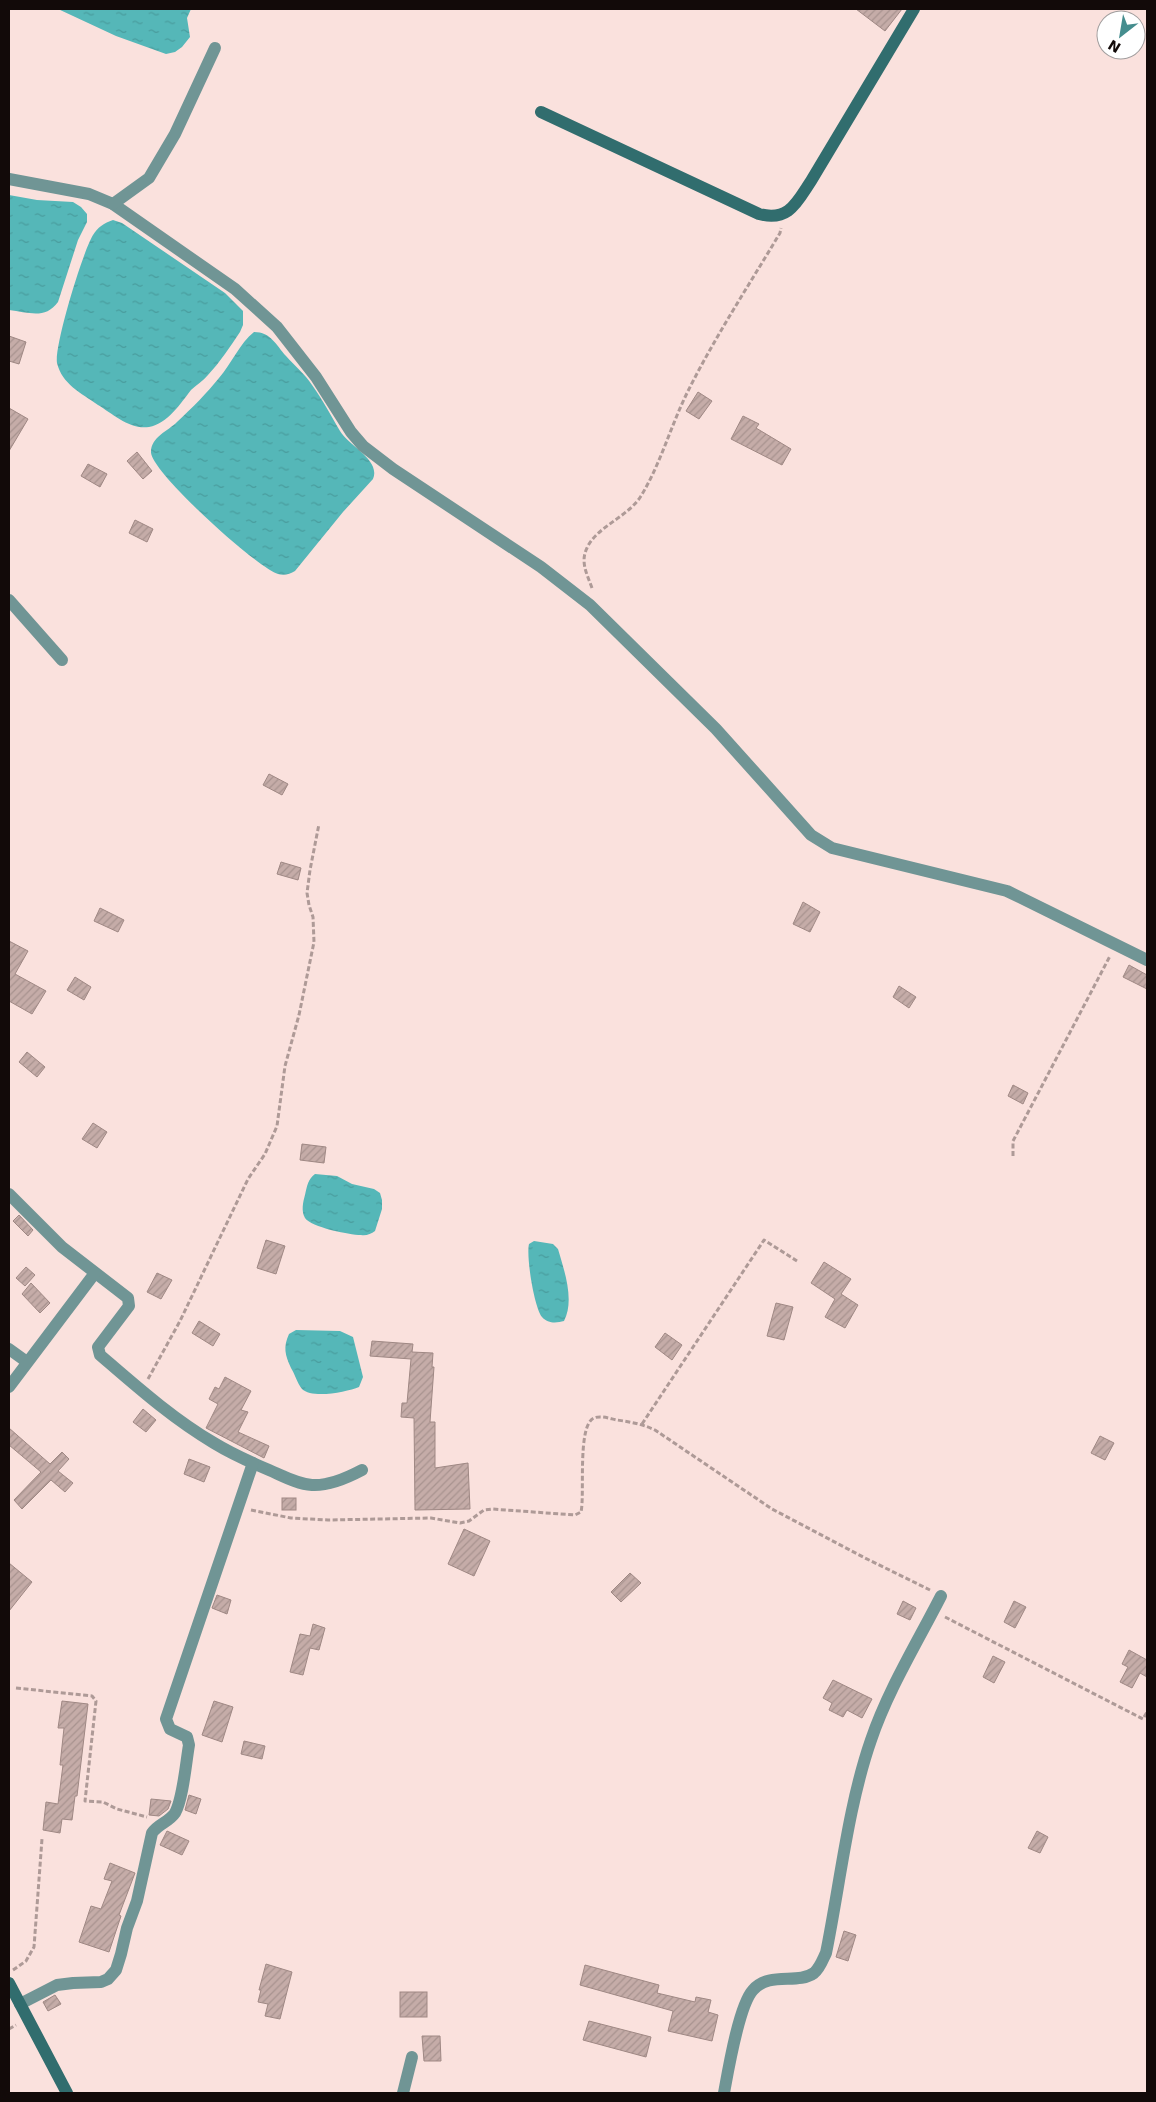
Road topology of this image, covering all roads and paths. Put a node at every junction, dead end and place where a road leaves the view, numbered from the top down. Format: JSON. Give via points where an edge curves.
{"nodes":[{"id":1,"x":914,"y":9,"type":"edge"},
{"id":2,"x":215,"y":48,"type":"dead end"},
{"id":3,"x":541,"y":112,"type":"dead end"},
{"id":4,"x":9,"y":180,"type":"edge"},
{"id":5,"x":112,"y":204,"type":"junction"},
{"id":6,"x":780,"y":216,"type":"junction"},
{"id":7,"x":9,"y":600,"type":"edge"},
{"id":8,"x":590,"y":605,"type":"junction"},
{"id":9,"x":62,"y":660,"type":"dead end"},
{"id":10,"x":319,"y":824,"type":"dead end"},
{"id":11,"x":1116,"y":944,"type":"junction"},
{"id":12,"x":1147,"y":960,"type":"edge"},
{"id":13,"x":1012,"y":1156,"type":"dead end"},
{"id":14,"x":9,"y":1194,"type":"edge"},
{"id":15,"x":797,"y":1260,"type":"dead end"},
{"id":16,"x":95,"y":1274,"type":"junction"},
{"id":17,"x":9,"y":1348,"type":"edge"},
{"id":18,"x":27,"y":1362,"type":"junction"},
{"id":19,"x":9,"y":1387,"type":"edge"},
{"id":20,"x":140,"y":1389,"type":"junction"},
{"id":21,"x":642,"y":1424,"type":"junction"},
{"id":22,"x":253,"y":1463,"type":"junction"},
{"id":23,"x":362,"y":1470,"type":"dead end"},
{"id":24,"x":238,"y":1508,"type":"junction"},
{"id":25,"x":941,"y":1596,"type":"joint"},
{"id":26,"x":934,"y":1611,"type":"junction"},
{"id":27,"x":16,"y":1688,"type":"dead end"},
{"id":28,"x":1147,"y":1712,"type":"edge"},
{"id":29,"x":156,"y":1826,"type":"junction"},
{"id":30,"x":42,"y":1839,"type":"dead end"},
{"id":31,"x":9,"y":1973,"type":"edge"},
{"id":32,"x":9,"y":1983,"type":"edge"},
{"id":33,"x":20,"y":2004,"type":"junction"},
{"id":34,"x":412,"y":2057,"type":"dead end"},
{"id":35,"x":68,"y":2093,"type":"edge"},
{"id":36,"x":403,"y":2093,"type":"edge"},
{"id":37,"x":724,"y":2093,"type":"edge"}],
"edges":[{"from":1,"to":6,"type":"street","via":[[812,181],[797,203]]},
{"from":2,"to":5,"type":"street","via":[[175,134],[149,178]]},
{"from":3,"to":6,"type":"street","via":[[759,214]]},
{"from":4,"to":5,"type":"street","via":[[89,194]]},
{"from":5,"to":8,"type":"street","via":[[235,289],[257,308],[316,377],[351,432],[377,457],[493,534]]},
{"from":6,"to":8,"type":"path","via":[[780,233],[698,370],[641,496],[587,547],[583,559],[594,596]]},
{"from":7,"to":9,"type":"street"},
{"from":8,"to":11,"type":"street","via":[[716,730],[821,842],[854,854],[1007,891]]},
{"from":10,"to":20,"type":"path","via":[[307,893],[313,917],[314,942],[285,1066],[278,1126],[248,1180],[162,1357]]},
{"from":11,"to":12,"type":"street"},
{"from":11,"to":13,"type":"path","via":[[1013,1141]]},
{"from":14,"to":16,"type":"street","via":[[62,1247]]},
{"from":15,"to":21,"type":"path","via":[[764,1240]]},
{"from":16,"to":18,"type":"street"},
{"from":16,"to":20,"type":"street","via":[[128,1298],[129,1306],[98,1347],[100,1356]]},
{"from":17,"to":18,"type":"street"},
{"from":18,"to":19,"type":"street"},
{"from":20,"to":22,"type":"street","via":[[214,1444]]},
{"from":21,"to":24,"type":"path","via":[[603,1417],[589,1422],[582,1465],[582,1506],[576,1515],[492,1509],[460,1524],[431,1518],[291,1518]]},
{"from":21,"to":25,"type":"path","via":[[772,1509]]},
{"from":22,"to":23,"type":"street","via":[[311,1485],[324,1484]]},
{"from":22,"to":24,"type":"street"},
{"from":24,"to":29,"type":"street","via":[[166,1719],[170,1729],[187,1737],[189,1745],[174,1815]]},
{"from":25,"to":26,"type":"street"},
{"from":26,"to":28,"type":"path","via":[[1143,1719]]},
{"from":26,"to":37,"type":"street","via":[[895,1684],[858,1781],[826,1953],[815,1972],[807,1976],[769,1980],[752,1990],[741,2016]]},
{"from":27,"to":29,"type":"path","via":[[92,1696],[96,1701],[84,1801],[103,1802],[143,1815]]},
{"from":29,"to":33,"type":"street","via":[[116,1970],[101,1982],[57,1986]]},
{"from":30,"to":31,"type":"path","via":[[34,1947],[26,1961]]},
{"from":32,"to":33,"type":"street"},
{"from":33,"to":35,"type":"street"},
{"from":34,"to":36,"type":"street"}]}
